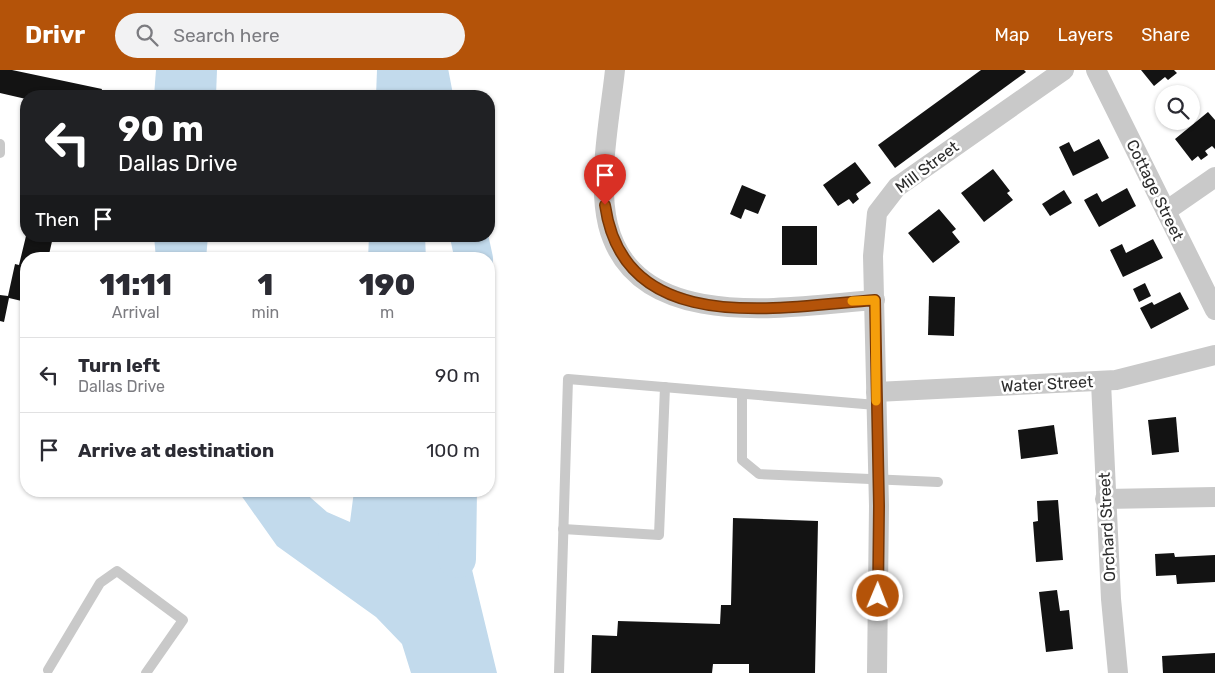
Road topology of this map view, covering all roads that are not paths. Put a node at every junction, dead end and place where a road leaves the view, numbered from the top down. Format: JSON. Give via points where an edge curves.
{"nodes":[{"id":1,"x":615,"y":70,"type":"edge"},
{"id":2,"x":1064,"y":70,"type":"edge"},
{"id":3,"x":1096,"y":70,"type":"edge"},
{"id":4,"x":0,"y":144,"type":"edge"},
{"id":5,"x":0,"y":153,"type":"edge"},
{"id":6,"x":1215,"y":177,"type":"edge"},
{"id":7,"x":1166,"y":211,"type":"junction"},
{"id":8,"x":875,"y":300,"type":"junction"},
{"id":9,"x":1215,"y":310,"type":"edge"},
{"id":10,"x":1215,"y":355,"type":"edge"},
{"id":11,"x":1101,"y":382,"type":"junction"},
{"id":12,"x":665,"y":387,"type":"junction"},
{"id":13,"x":742,"y":394,"type":"junction"},
{"id":14,"x":876,"y":399,"type":"junction"},
{"id":15,"x":878,"y":481,"type":"junction"},
{"id":16,"x":938,"y":482,"type":"dead end"},
{"id":17,"x":1215,"y":497,"type":"edge"},
{"id":18,"x":1105,"y":499,"type":"junction"},
{"id":19,"x":563,"y":529,"type":"junction"},
{"id":20,"x":49,"y":672,"type":"edge"},
{"id":21,"x":146,"y":673,"type":"edge"},
{"id":22,"x":559,"y":673,"type":"edge"},
{"id":23,"x":878,"y":673,"type":"edge"},
{"id":24,"x":1118,"y":673,"type":"edge"}],
"edges":[{"from":1,"to":8,"type":"street","via":[[605,177],[608,225],[619,252],[646,281],[675,298],[718,306],[782,307]]},
{"from":2,"to":8,"type":"street","name":"Mill Street","via":[[897,187],[878,213],[873,256]]},
{"from":3,"to":7,"type":"street","name":"Cottage Street"},
{"from":4,"to":5,"type":"lane"},
{"from":6,"to":7,"type":"street"},
{"from":7,"to":9,"type":"street","name":"Cottage Street"},
{"from":8,"to":14,"type":"street","name":"Mill Street"},
{"from":10,"to":11,"type":"street","name":"Water Street"},
{"from":11,"to":14,"type":"street","name":"Water Street"},
{"from":11,"to":18,"type":"street","name":"Orchard Street"},
{"from":12,"to":13,"type":"lane"},
{"from":12,"to":19,"type":"lane","via":[[659,534]]},
{"from":12,"to":19,"type":"lane","via":[[568,379]]},
{"from":13,"to":14,"type":"lane"},
{"from":13,"to":15,"type":"lane","via":[[742,460],[759,474]]},
{"from":14,"to":15,"type":"street","name":"Mill Street"},
{"from":15,"to":16,"type":"lane"},
{"from":15,"to":23,"type":"street","name":"Mill Street"},
{"from":17,"to":18,"type":"street"},
{"from":18,"to":24,"type":"street","name":"Orchard Street"},
{"from":19,"to":22,"type":"lane"},
{"from":20,"to":21,"type":"lane","via":[[100,583],[117,571],[183,620]]}]}
